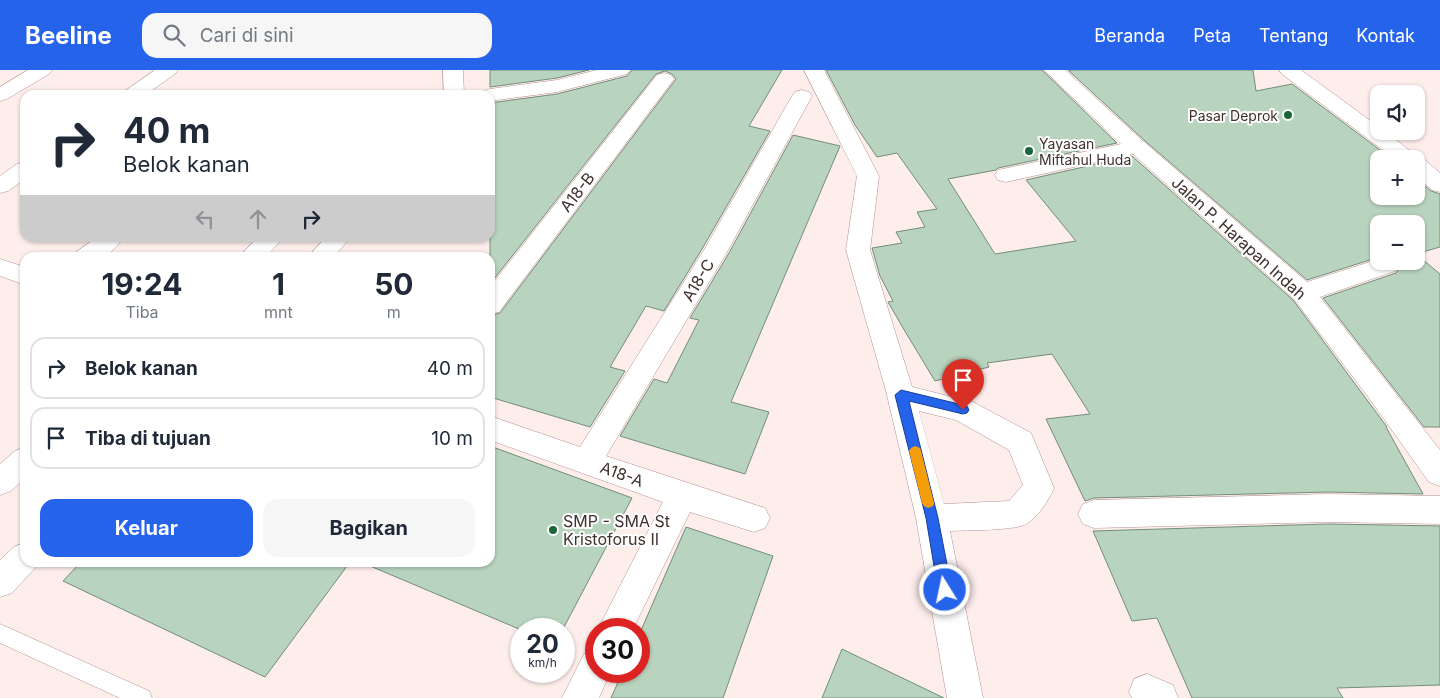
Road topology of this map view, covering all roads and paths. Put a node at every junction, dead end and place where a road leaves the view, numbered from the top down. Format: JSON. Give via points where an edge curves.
{"nodes":[{"id":1,"x":42,"y":70,"type":"edge"},
{"id":2,"x":168,"y":70,"type":"edge"},
{"id":3,"x":453,"y":70,"type":"edge"},
{"id":4,"x":620,"y":70,"type":"edge"},
{"id":5,"x":814,"y":70,"type":"edge"},
{"id":6,"x":1054,"y":70,"type":"edge"},
{"id":7,"x":1289,"y":70,"type":"edge"},
{"id":8,"x":664,"y":79,"type":"dead end"},
{"id":9,"x":139,"y":90,"type":"edge"},
{"id":10,"x":454,"y":90,"type":"edge"},
{"id":11,"x":495,"y":94,"type":"edge"},
{"id":12,"x":0,"y":96,"type":"edge"},
{"id":13,"x":802,"y":96,"type":"dead end"},
{"id":14,"x":1137,"y":147,"type":"junction"},
{"id":15,"x":1397,"y":150,"type":"edge"},
{"id":16,"x":1440,"y":157,"type":"edge"},
{"id":17,"x":1425,"y":161,"type":"edge"},
{"id":18,"x":20,"y":172,"type":"edge"},
{"id":19,"x":1425,"y":172,"type":"edge"},
{"id":20,"x":1006,"y":175,"type":"dead end"},
{"id":21,"x":1440,"y":185,"type":"edge"},
{"id":22,"x":0,"y":186,"type":"edge"},
{"id":23,"x":106,"y":242,"type":"edge"},
{"id":24,"x":267,"y":242,"type":"edge"},
{"id":25,"x":334,"y":242,"type":"edge"},
{"id":26,"x":93,"y":252,"type":"edge"},
{"id":27,"x":256,"y":252,"type":"edge"},
{"id":28,"x":325,"y":252,"type":"edge"},
{"id":29,"x":0,"y":267,"type":"edge"},
{"id":30,"x":1371,"y":270,"type":"edge"},
{"id":31,"x":20,"y":274,"type":"edge"},
{"id":32,"x":1303,"y":293,"type":"junction"},
{"id":33,"x":495,"y":299,"type":"edge"},
{"id":34,"x":901,"y":395,"type":"junction"},
{"id":35,"x":495,"y":430,"type":"edge"},
{"id":36,"x":588,"y":461,"type":"junction"},
{"id":37,"x":20,"y":464,"type":"edge"},
{"id":38,"x":1440,"y":473,"type":"edge"},
{"id":39,"x":0,"y":482,"type":"edge"},
{"id":40,"x":682,"y":496,"type":"junction"},
{"id":41,"x":1440,"y":510,"type":"edge"},
{"id":42,"x":1094,"y":514,"type":"dead end"},
{"id":43,"x":754,"y":518,"type":"dead end"},
{"id":44,"x":932,"y":518,"type":"junction"},
{"id":45,"x":20,"y":562,"type":"edge"},
{"id":46,"x":0,"y":582,"type":"edge"},
{"id":47,"x":621,"y":618,"type":"edge"},
{"id":48,"x":0,"y":633,"type":"edge"},
{"id":49,"x":588,"y":683,"type":"edge"},
{"id":50,"x":142,"y":698,"type":"edge"},
{"id":51,"x":580,"y":698,"type":"edge"},
{"id":52,"x":965,"y":698,"type":"edge"}],
"edges":[{"from":1,"to":12,"type":"street"},
{"from":2,"to":9,"type":"street"},
{"from":3,"to":10,"type":"street"},
{"from":4,"to":11,"type":"street","via":[[557,86]]},
{"from":5,"to":34,"type":"street","via":[[868,176],[858,250]]},
{"from":6,"to":14,"type":"street","name":"Jalan P. Harapan Indah"},
{"from":7,"to":15,"type":"street"},
{"from":8,"to":33,"type":"street","name":"A18-B"},
{"from":13,"to":36,"type":"street","name":"A18-C","via":[[715,252]]},
{"from":14,"to":20,"type":"street"},
{"from":14,"to":32,"type":"street","name":"Jalan P. Harapan Indah"},
{"from":16,"to":17,"type":"street"},
{"from":18,"to":22,"type":"street"},
{"from":19,"to":21,"type":"street"},
{"from":23,"to":26,"type":"street"},
{"from":24,"to":27,"type":"street"},
{"from":25,"to":28,"type":"street"},
{"from":29,"to":31,"type":"street"},
{"from":30,"to":32,"type":"street"},
{"from":32,"to":38,"type":"street","name":"Jalan P. Harapan Indah"},
{"from":34,"to":44,"type":"street"},
{"from":34,"to":44,"type":"street","via":[[963,410],[1020,442],[1039,488],[1016,514]]},
{"from":35,"to":36,"type":"street","name":"A18-A"},
{"from":36,"to":40,"type":"street","name":"A18-A"},
{"from":37,"to":39,"type":"street"},
{"from":40,"to":43,"type":"street","name":"A18-A"},
{"from":40,"to":47,"type":"street"},
{"from":41,"to":42,"type":"street","via":[[1328,508]]},
{"from":44,"to":52,"type":"street"},
{"from":45,"to":46,"type":"street"},
{"from":48,"to":50,"type":"lane"},
{"from":49,"to":51,"type":"street"}]}
